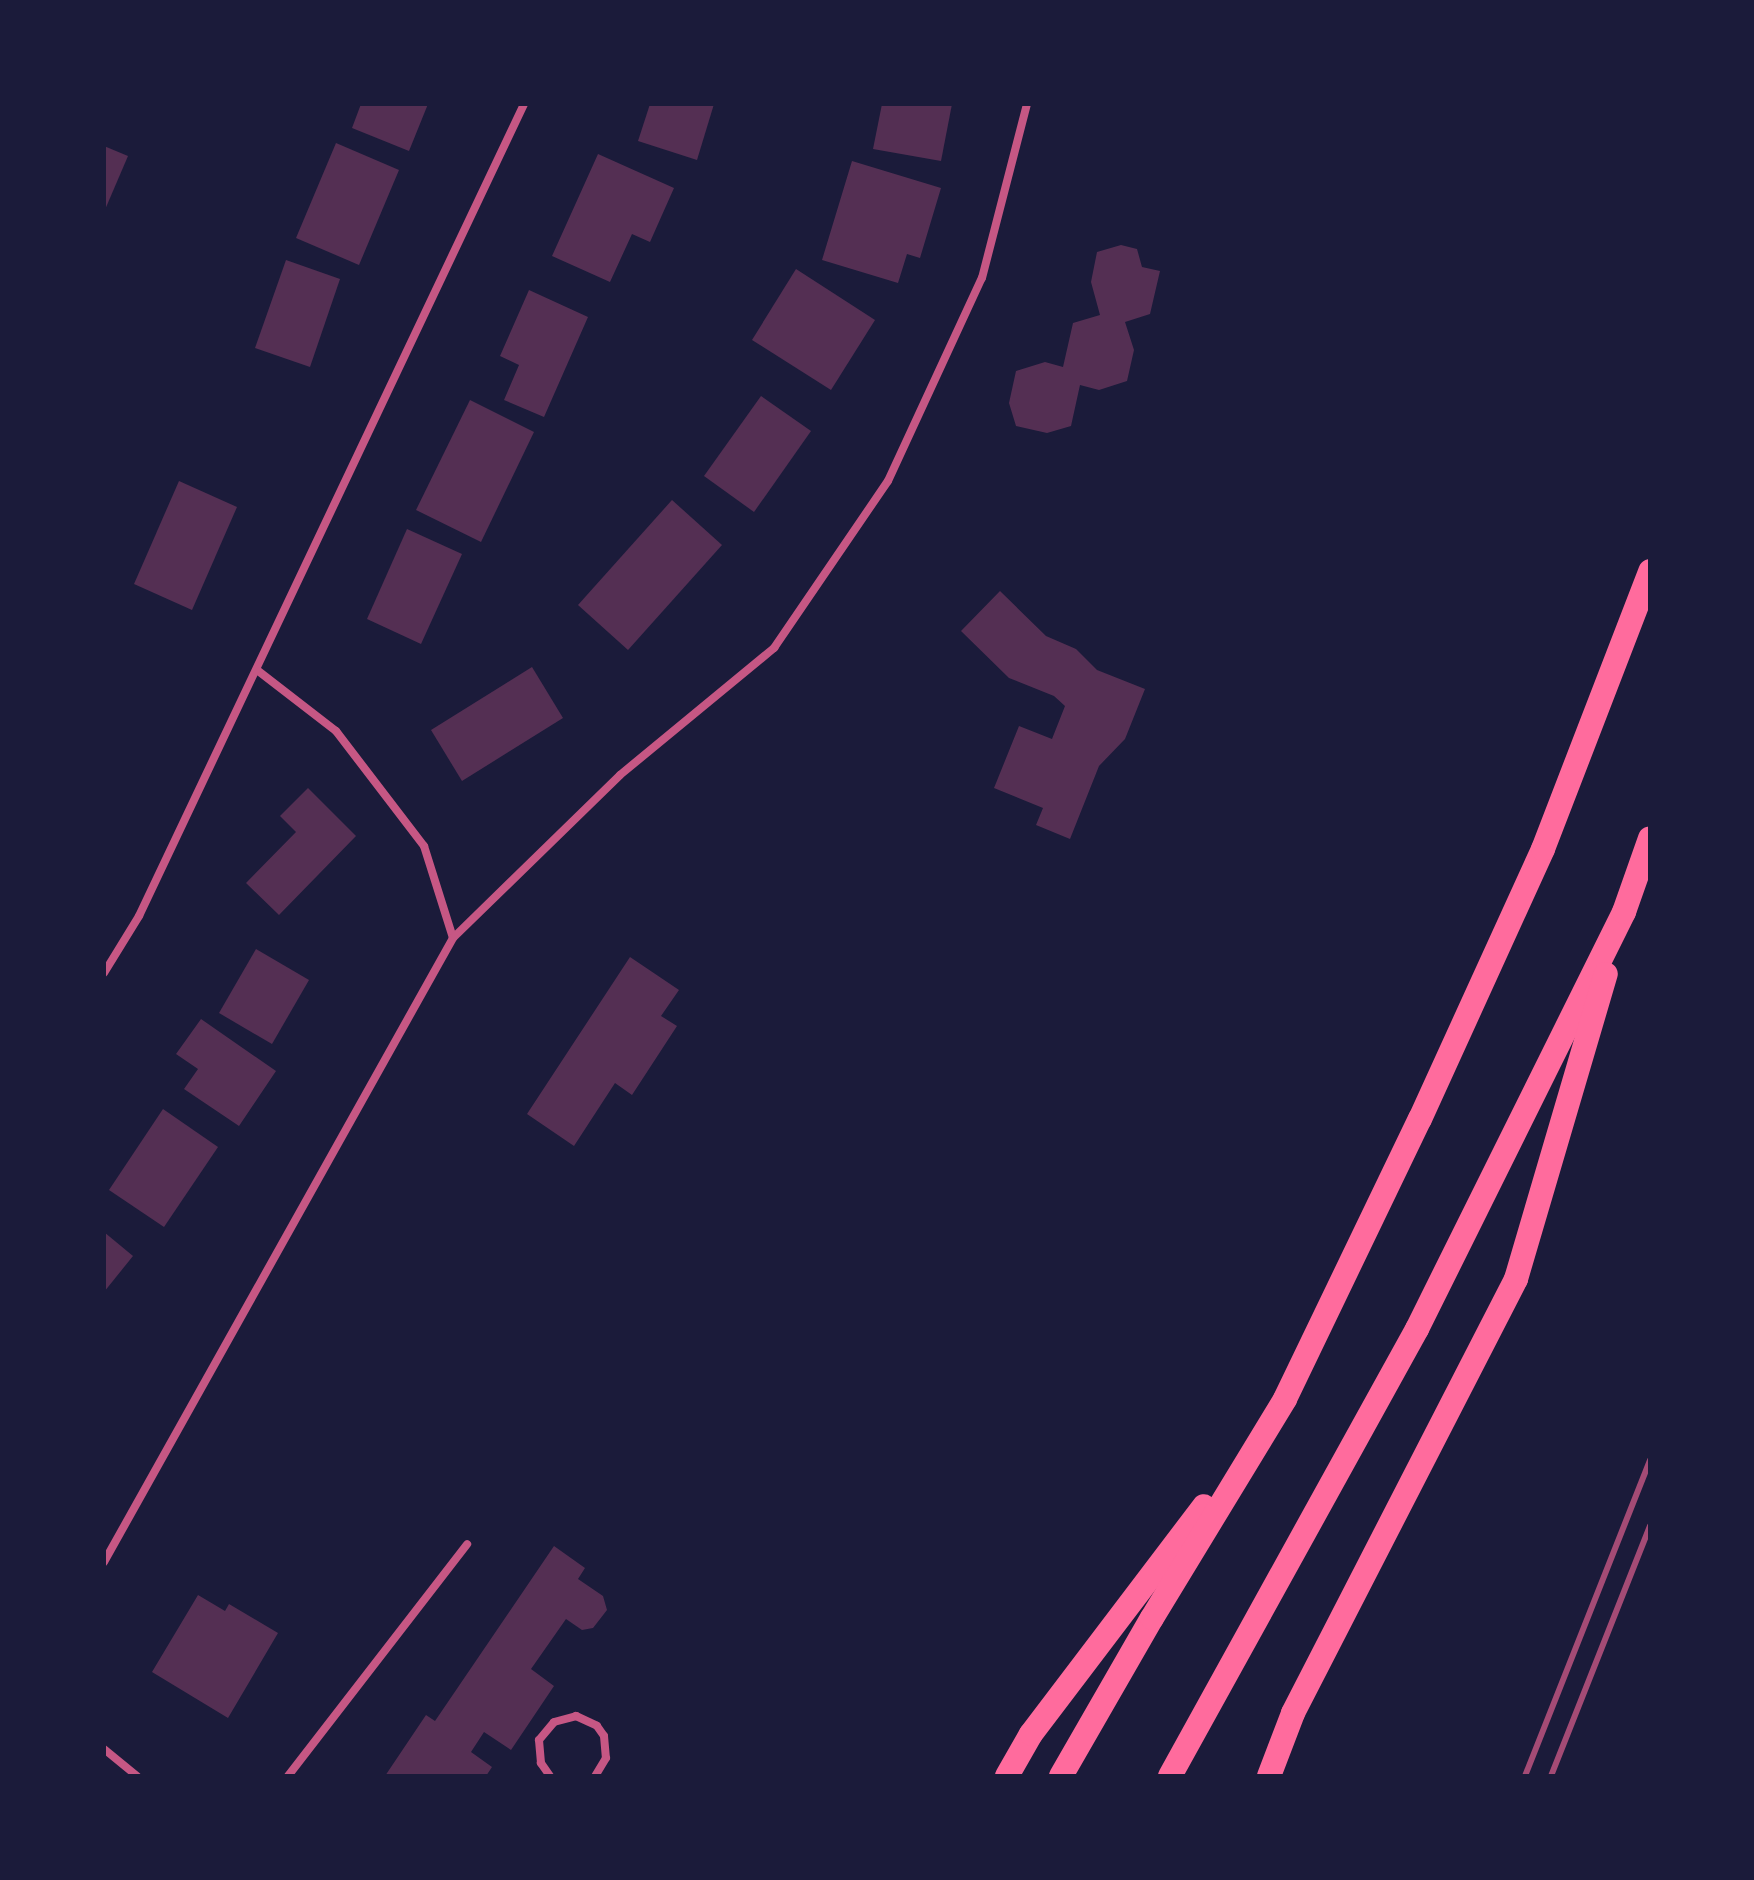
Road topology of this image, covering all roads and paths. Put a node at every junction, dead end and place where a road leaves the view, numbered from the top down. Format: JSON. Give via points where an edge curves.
{"nodes":[{"id":1,"x":524,"y":104,"type":"edge"},
{"id":2,"x":1027,"y":104,"type":"edge"},
{"id":3,"x":1650,"y":571,"type":"edge"},
{"id":4,"x":257,"y":670,"type":"junction"},
{"id":5,"x":1650,"y":838,"type":"edge"},
{"id":6,"x":1624,"y":912,"type":"junction"},
{"id":7,"x":453,"y":938,"type":"junction"},
{"id":8,"x":104,"y":973,"type":"edge"},
{"id":9,"x":1285,"y":1399,"type":"junction"},
{"id":10,"x":467,"y":1544,"type":"dead end"},
{"id":11,"x":104,"y":1562,"type":"edge"},
{"id":12,"x":104,"y":1749,"type":"edge"},
{"id":13,"x":547,"y":1775,"type":"edge"},
{"id":14,"x":137,"y":1776,"type":"edge"},
{"id":15,"x":288,"y":1776,"type":"edge"},
{"id":16,"x":595,"y":1776,"type":"edge"},
{"id":17,"x":1007,"y":1776,"type":"edge"},
{"id":18,"x":1061,"y":1776,"type":"edge"},
{"id":19,"x":1170,"y":1776,"type":"edge"},
{"id":20,"x":1269,"y":1776,"type":"edge"}],
"edges":[{"from":1,"to":4,"type":"street"},
{"from":2,"to":7,"type":"street","via":[[982,278],[915,423],[888,481],[774,648],[620,775]]},
{"from":3,"to":9,"type":"highway","via":[[1543,849]]},
{"from":4,"to":7,"type":"street","via":[[336,731],[424,846]]},
{"from":4,"to":8,"type":"street","via":[[139,916]]},
{"from":5,"to":6,"type":"highway"},
{"from":6,"to":19,"type":"highway","via":[[1417,1329]]},
{"from":6,"to":20,"type":"highway","via":[[1516,1279],[1293,1713]]},
{"from":7,"to":11,"type":"street"},
{"from":9,"to":17,"type":"highway","via":[[1031,1734]]},
{"from":9,"to":18,"type":"highway"},
{"from":10,"to":15,"type":"street"},
{"from":12,"to":14,"type":"street"},
{"from":13,"to":16,"type":"street","via":[[539,1740],[554,1722],[576,1716],[597,1726],[604,1736],[606,1758]]}]}
